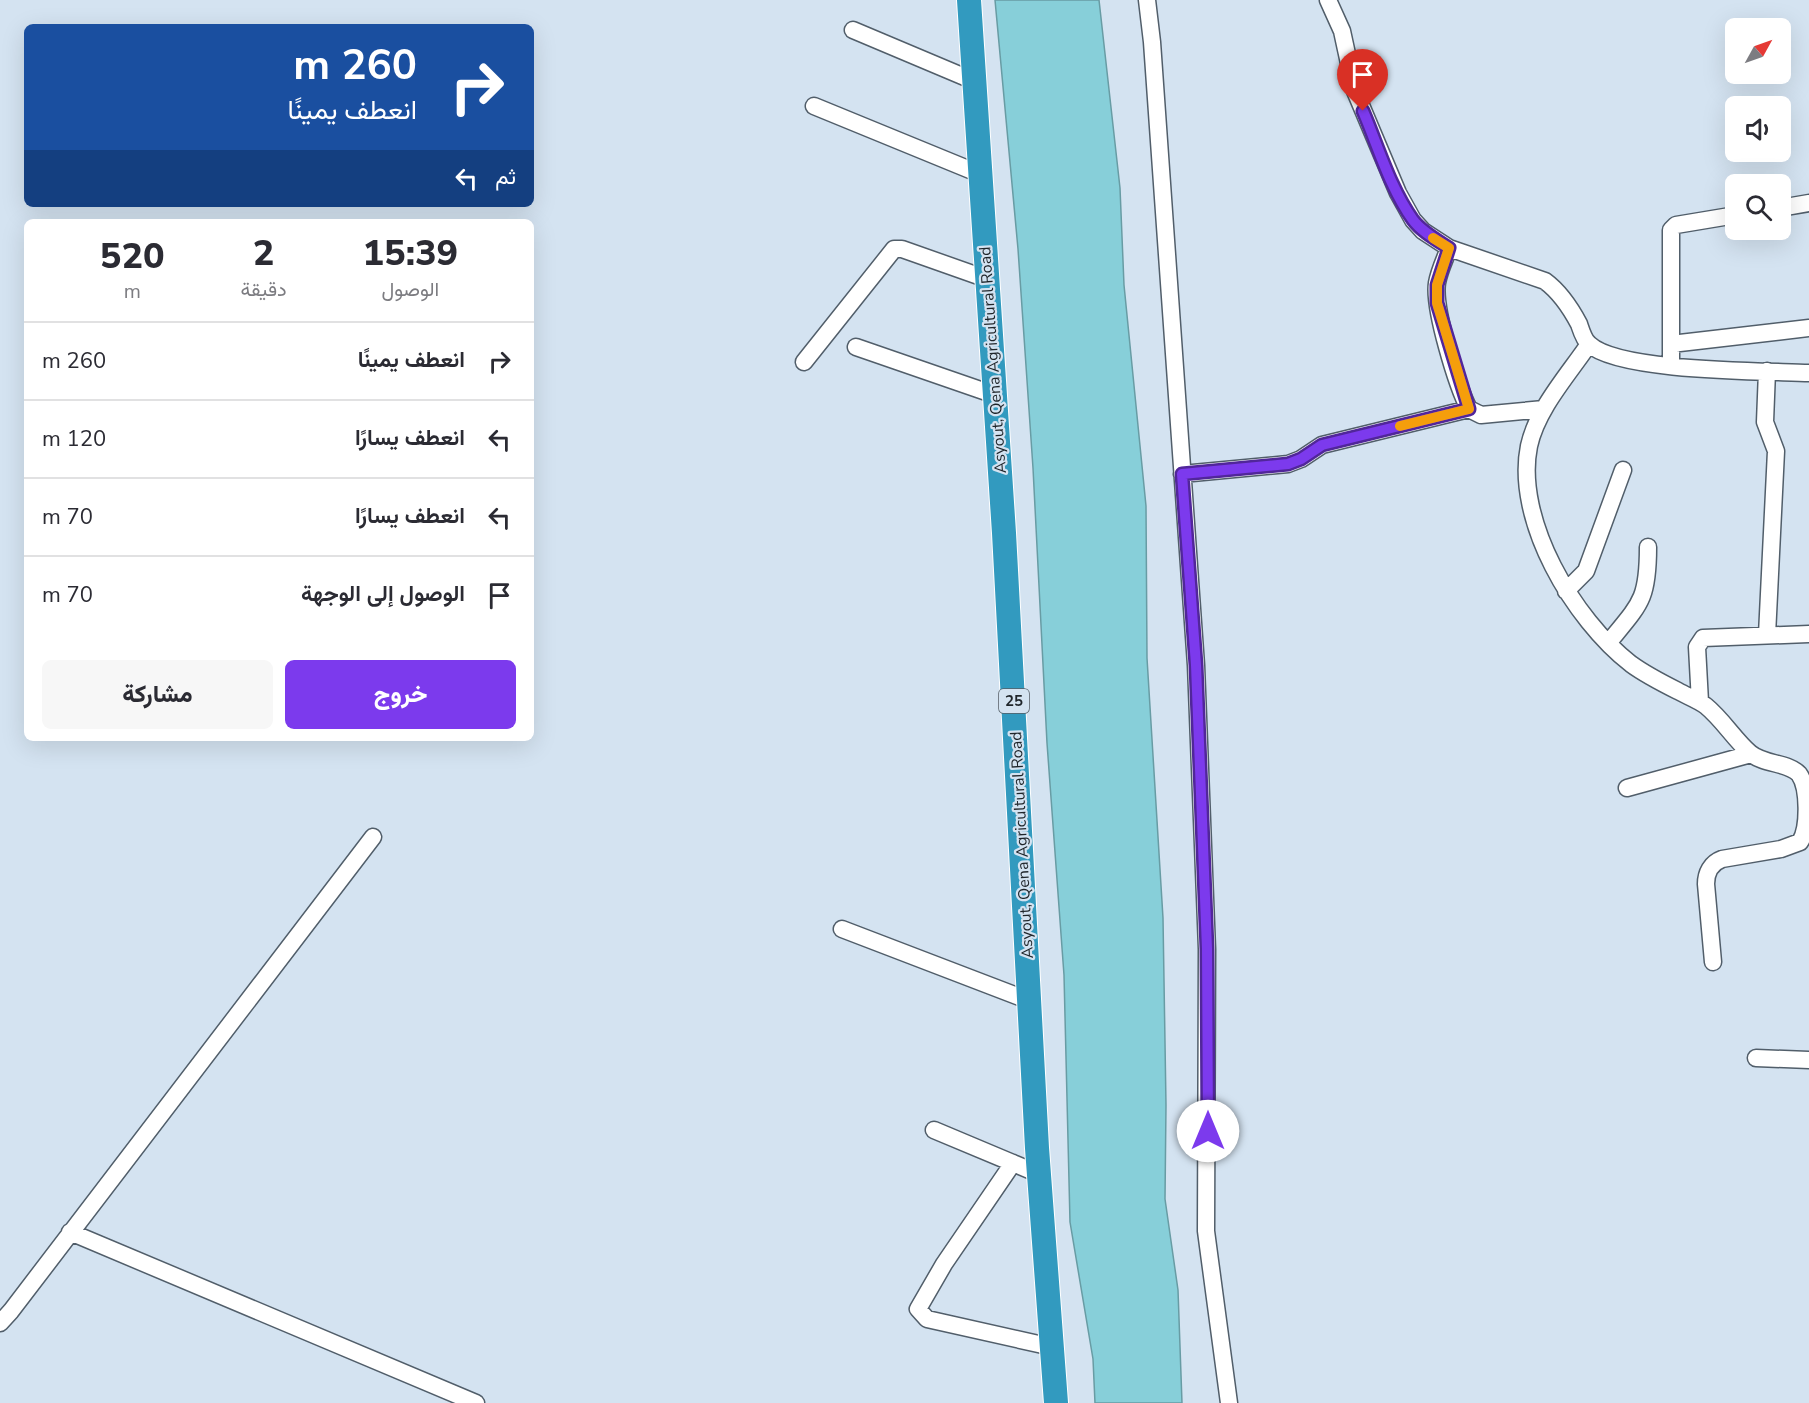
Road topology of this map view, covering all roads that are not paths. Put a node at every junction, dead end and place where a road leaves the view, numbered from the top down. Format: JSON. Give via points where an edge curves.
{"nodes":[{"id":1,"x":969,"y":0,"type":"edge"},
{"id":2,"x":1147,"y":0,"type":"edge"},
{"id":3,"x":1328,"y":0,"type":"edge"},
{"id":4,"x":853,"y":30,"type":"dead end"},
{"id":5,"x":974,"y":81,"type":"junction"},
{"id":6,"x":814,"y":106,"type":"dead end"},
{"id":7,"x":980,"y":174,"type":"junction"},
{"id":8,"x":1809,"y":203,"type":"edge"},
{"id":9,"x":1791,"y":206,"type":"edge"},
{"id":10,"x":1725,"y":217,"type":"edge"},
{"id":11,"x":1449,"y":248,"type":"junction"},
{"id":12,"x":987,"y":279,"type":"junction"},
{"id":13,"x":1809,"y":328,"type":"edge"},
{"id":14,"x":1589,"y":344,"type":"junction"},
{"id":15,"x":1671,"y":344,"type":"junction"},
{"id":16,"x":856,"y":347,"type":"dead end"},
{"id":17,"x":804,"y":362,"type":"dead end"},
{"id":18,"x":1671,"y":366,"type":"junction"},
{"id":19,"x":1767,"y":371,"type":"junction"},
{"id":20,"x":1809,"y":373,"type":"edge"},
{"id":21,"x":995,"y":395,"type":"junction"},
{"id":22,"x":1469,"y":409,"type":"junction"},
{"id":23,"x":1544,"y":410,"type":"junction"},
{"id":24,"x":1623,"y":470,"type":"dead end"},
{"id":25,"x":1182,"y":474,"type":"junction"},
{"id":26,"x":1648,"y":546,"type":"dead end"},
{"id":27,"x":1566,"y":591,"type":"junction"},
{"id":28,"x":1809,"y":634,"type":"edge"},
{"id":29,"x":1767,"y":635,"type":"junction"},
{"id":30,"x":1609,"y":642,"type":"junction"},
{"id":31,"x":1700,"y":702,"type":"junction"},
{"id":32,"x":1751,"y":754,"type":"junction"},
{"id":33,"x":1627,"y":788,"type":"dead end"},
{"id":34,"x":373,"y":837,"type":"dead end"},
{"id":35,"x":842,"y":929,"type":"dead end"},
{"id":36,"x":1713,"y":962,"type":"dead end"},
{"id":37,"x":1030,"y":1001,"type":"junction"},
{"id":38,"x":1756,"y":1058,"type":"dead end"},
{"id":39,"x":1809,"y":1060,"type":"edge"},
{"id":40,"x":934,"y":1130,"type":"dead end"},
{"id":41,"x":1013,"y":1163,"type":"junction"},
{"id":42,"x":1039,"y":1174,"type":"junction"},
{"id":43,"x":70,"y":1233,"type":"junction"},
{"id":44,"x":4,"y":1313,"type":"edge"},
{"id":45,"x":1052,"y":1347,"type":"junction"},
{"id":46,"x":476,"y":1403,"type":"edge"},
{"id":47,"x":1056,"y":1403,"type":"edge"},
{"id":48,"x":1229,"y":1403,"type":"edge"}],
"edges":[{"from":1,"to":5,"type":"highway","name":"Asyout, Qena Agricultural Road","number":"25"},
{"from":2,"to":25,"type":"street"},
{"from":3,"to":11,"type":"street","via":[[1342,31],[1355,91],[1398,193],[1413,220]]},
{"from":4,"to":5,"type":"street"},
{"from":5,"to":7,"type":"highway","name":"Asyout, Qena Agricultural Road","number":"25"},
{"from":6,"to":7,"type":"street"},
{"from":7,"to":12,"type":"highway","name":"Asyout, Qena Agricultural Road","number":"25"},
{"from":8,"to":9,"type":"street"},
{"from":10,"to":15,"type":"street","via":[[1676,225],[1671,230]]},
{"from":11,"to":14,"type":"street","via":[[1545,281],[1574,314]]},
{"from":11,"to":22,"type":"street","via":[[1437,285],[1437,303]]},
{"from":12,"to":17,"type":"street","via":[[894,249]]},
{"from":12,"to":21,"type":"highway","name":"Asyout, Qena Agricultural Road","number":"25"},
{"from":13,"to":15,"type":"street"},
{"from":14,"to":18,"type":"street","via":[[1615,357]]},
{"from":14,"to":23,"type":"street"},
{"from":15,"to":18,"type":"street"},
{"from":16,"to":21,"type":"street"},
{"from":18,"to":19,"type":"street"},
{"from":19,"to":20,"type":"street"},
{"from":19,"to":29,"type":"street","via":[[1765,422],[1776,452]]},
{"from":21,"to":37,"type":"highway","name":"Asyout, Qena Agricultural Road","number":"25"},
{"from":22,"to":23,"type":"street","via":[[1481,415]]},
{"from":22,"to":25,"type":"street","via":[[1322,445],[1288,464]]},
{"from":23,"to":27,"type":"street","via":[[1529,444],[1528,478],[1536,526]]},
{"from":24,"to":27,"type":"street","via":[[1586,571]]},
{"from":25,"to":48,"type":"street","via":[[1196,665],[1207,949],[1206,1231]]},
{"from":26,"to":30,"type":"street","via":[[1643,597]]},
{"from":27,"to":30,"type":"street"},
{"from":28,"to":29,"type":"street"},
{"from":29,"to":31,"type":"street","via":[[1708,637],[1699,642]]},
{"from":30,"to":31,"type":"street","via":[[1652,678]]},
{"from":31,"to":32,"type":"street"},
{"from":32,"to":33,"type":"street"},
{"from":32,"to":36,"type":"street","via":[[1801,775],[1808,794],[1808,828],[1793,846],[1722,859],[1708,872]]},
{"from":34,"to":43,"type":"street"},
{"from":35,"to":37,"type":"street"},
{"from":37,"to":42,"type":"highway","name":"Asyout, Qena Agricultural Road","number":"25"},
{"from":38,"to":39,"type":"street"},
{"from":40,"to":41,"type":"street"},
{"from":41,"to":42,"type":"street"},
{"from":41,"to":45,"type":"street","via":[[918,1309],[927,1319]]},
{"from":42,"to":45,"type":"highway","name":"Asyout, Qena Agricultural Road","number":"25"},
{"from":43,"to":44,"type":"street"},
{"from":43,"to":46,"type":"street"},
{"from":45,"to":47,"type":"highway","name":"Asyout, Qena Agricultural Road","number":"25"}]}
